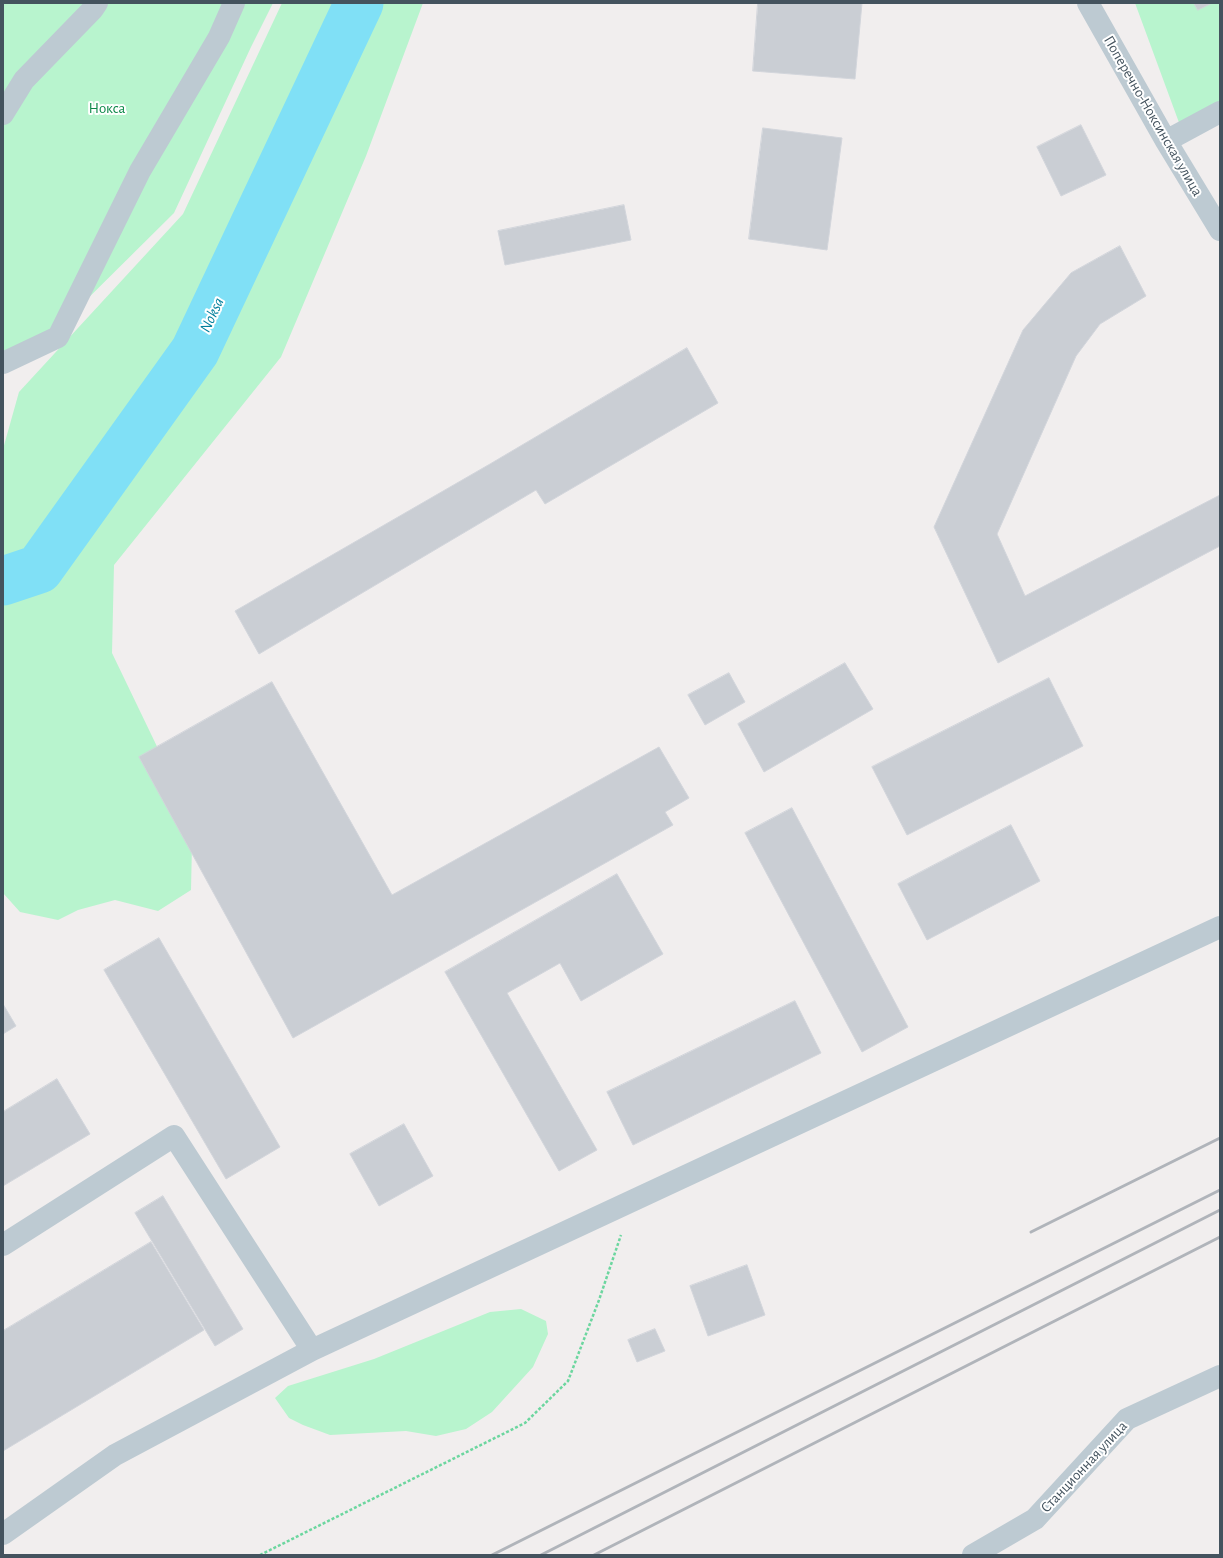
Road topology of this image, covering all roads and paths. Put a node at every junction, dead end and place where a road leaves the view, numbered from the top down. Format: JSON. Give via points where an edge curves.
{"nodes":[{"id":1,"x":97,"y":3,"type":"edge"},
{"id":2,"x":234,"y":3,"type":"edge"},
{"id":3,"x":1088,"y":3,"type":"edge"},
{"id":4,"x":1220,"y":112,"type":"edge"},
{"id":5,"x":3,"y":114,"type":"edge"},
{"id":6,"x":1166,"y":141,"type":"junction"},
{"id":7,"x":1220,"y":230,"type":"edge"},
{"id":8,"x":3,"y":363,"type":"edge"},
{"id":9,"x":1220,"y":927,"type":"edge"},
{"id":10,"x":633,"y":1201,"type":"junction"},
{"id":11,"x":3,"y":1245,"type":"edge"},
{"id":12,"x":312,"y":1350,"type":"junction"},
{"id":13,"x":1220,"y":1376,"type":"edge"},
{"id":14,"x":3,"y":1534,"type":"edge"},
{"id":15,"x":260,"y":1555,"type":"edge"},
{"id":16,"x":973,"y":1555,"type":"edge"}],
"edges":[{"from":1,"to":5,"type":"street","via":[[24,80]]},
{"from":2,"to":8,"type":"street","via":[[219,38],[140,171],[58,337]]},
{"from":3,"to":6,"type":"street","name":"Поперечно-Ноксинская улица"},
{"from":4,"to":6,"type":"street"},
{"from":6,"to":7,"type":"street","name":"Поперечно-Ноксинская улица"},
{"from":9,"to":10,"type":"street"},
{"from":10,"to":12,"type":"street"},
{"from":10,"to":15,"type":"path","via":[[568,1381],[525,1423]]},
{"from":11,"to":12,"type":"street","via":[[174,1136]]},
{"from":12,"to":14,"type":"street","via":[[115,1455]]},
{"from":13,"to":16,"type":"street","name":"Станционная улица","via":[[1127,1419],[1035,1519]]}]}
